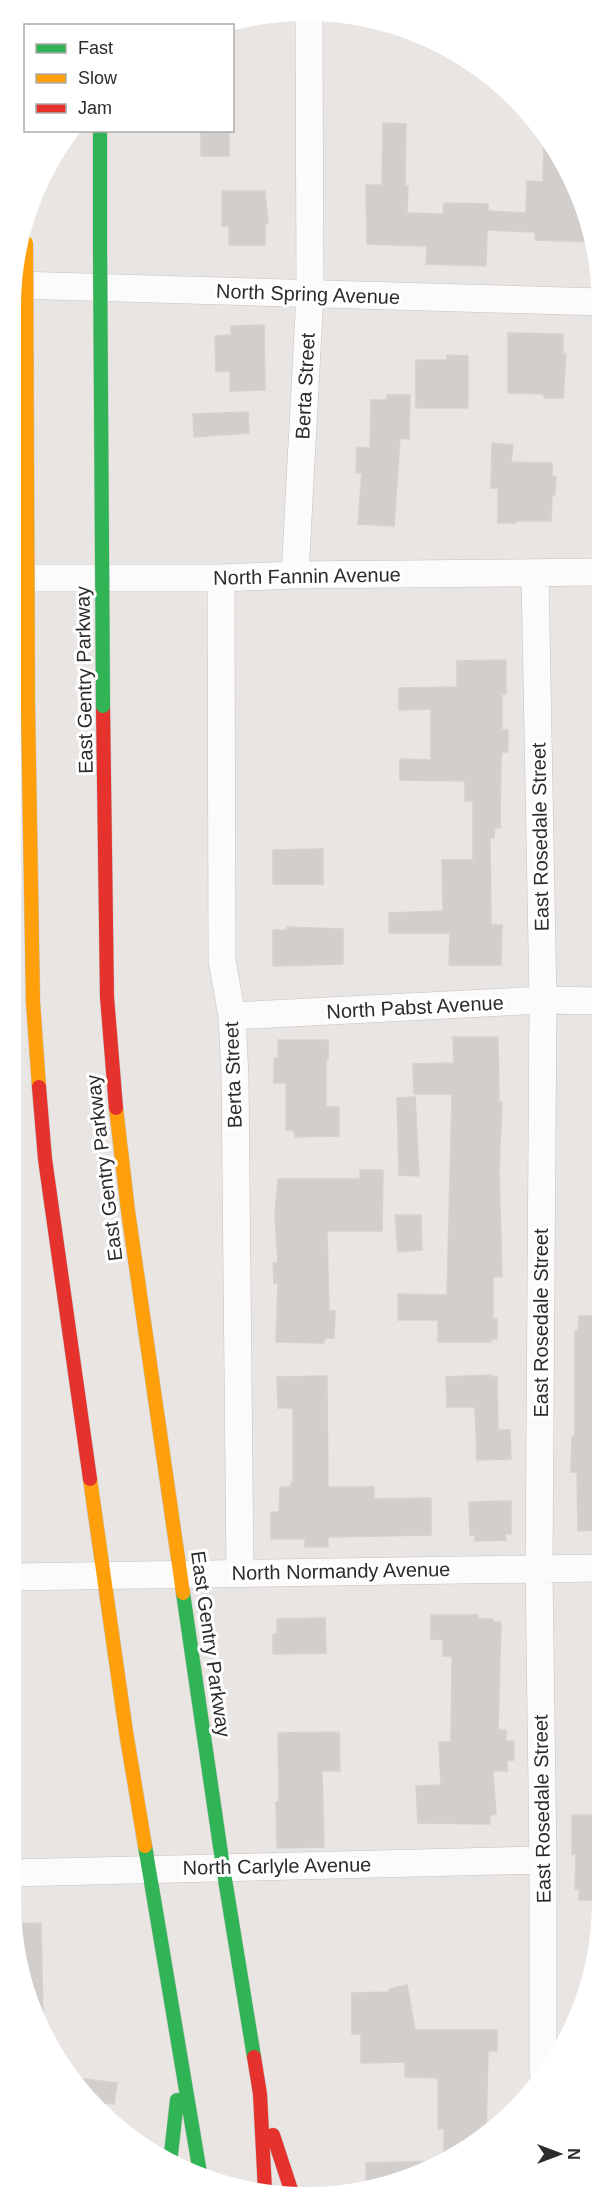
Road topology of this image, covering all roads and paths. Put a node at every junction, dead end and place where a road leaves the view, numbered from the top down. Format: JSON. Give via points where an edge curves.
{"nodes":[{"id":1,"x":309,"y":21,"type":"edge"},
{"id":2,"x":100,"y":132,"type":"edge"},
{"id":3,"x":26,"y":251,"type":"edge"},
{"id":4,"x":22,"y":285,"type":"edge"},
{"id":5,"x":310,"y":294,"type":"junction"},
{"id":6,"x":592,"y":302,"type":"edge"},
{"id":7,"x":592,"y":572,"type":"edge"},
{"id":8,"x":535,"y":574,"type":"junction"},
{"id":9,"x":295,"y":575,"type":"junction"},
{"id":10,"x":21,"y":578,"type":"edge"},
{"id":11,"x":221,"y":578,"type":"junction"},
{"id":12,"x":543,"y":1000,"type":"junction"},
{"id":13,"x":592,"y":1001,"type":"edge"},
{"id":14,"x":232,"y":1016,"type":"junction"},
{"id":15,"x":592,"y":1568,"type":"edge"},
{"id":16,"x":539,"y":1569,"type":"junction"},
{"id":17,"x":240,"y":1573,"type":"junction"},
{"id":18,"x":182,"y":1574,"type":"junction"},
{"id":19,"x":105,"y":1576,"type":"junction"},
{"id":20,"x":21,"y":1577,"type":"edge"},
{"id":21,"x":543,"y":1860,"type":"junction"},
{"id":22,"x":223,"y":1868,"type":"junction"},
{"id":23,"x":148,"y":1869,"type":"junction"},
{"id":24,"x":21,"y":1873,"type":"edge"},
{"id":25,"x":181,"y":2054,"type":"junction"},
{"id":26,"x":543,"y":2061,"type":"edge"},
{"id":27,"x":260,"y":2094,"type":"junction"},
{"id":28,"x":171,"y":2153,"type":"edge"},
{"id":29,"x":199,"y":2166,"type":"edge"},
{"id":30,"x":265,"y":2184,"type":"edge"},
{"id":31,"x":290,"y":2186,"type":"edge"}],
"edges":[{"from":1,"to":5,"type":"street","name":"Berta Street"},
{"from":2,"to":18,"type":"main road","name":"East Gentry Parkway","bridge":true,"via":[[107,997],[128,1211]]},
{"from":3,"to":19,"type":"main road","bridge":true,"via":[[28,707],[36,1051],[52,1213]]},
{"from":4,"to":5,"type":"street","name":"North Spring Avenue"},
{"from":5,"to":6,"type":"street","name":"North Spring Avenue"},
{"from":5,"to":9,"type":"street","name":"Berta Street"},
{"from":7,"to":8,"type":"street","name":"North Fannin Avenue"},
{"from":8,"to":9,"type":"street","name":"North Fannin Avenue"},
{"from":8,"to":12,"type":"street","name":"East Rosedale Street"},
{"from":9,"to":11,"type":"street","name":"North Fannin Avenue"},
{"from":10,"to":11,"type":"street","name":"North Fannin Avenue"},
{"from":11,"to":14,"type":"street","name":"Berta Street","via":[[222,960]]},
{"from":12,"to":13,"type":"street","name":"North Pabst Avenue"},
{"from":12,"to":14,"type":"street","name":"North Pabst Avenue"},
{"from":12,"to":16,"type":"street","name":"East Rosedale Street"},
{"from":14,"to":17,"type":"street","name":"Berta Street"},
{"from":15,"to":16,"type":"street","name":"North Normandy Avenue"},
{"from":16,"to":17,"type":"street","name":"North Normandy Avenue"},
{"from":16,"to":21,"type":"street","name":"East Rosedale Street"},
{"from":17,"to":18,"type":"street","name":"North Normandy Avenue"},
{"from":18,"to":19,"type":"street","name":"North Normandy Avenue"},
{"from":18,"to":22,"type":"main road","name":"East Gentry Parkway"},
{"from":19,"to":20,"type":"street","name":"North Normandy Avenue"},
{"from":19,"to":23,"type":"main road"},
{"from":21,"to":22,"type":"street","name":"North Carlyle Avenue"},
{"from":21,"to":26,"type":"street","name":"East Rosedale Street"},
{"from":22,"to":23,"type":"street","name":"North Carlyle Avenue"},
{"from":22,"to":27,"type":"main road","name":"East Gentry Parkway"},
{"from":23,"to":24,"type":"street","name":"North Carlyle Avenue"},
{"from":23,"to":25,"type":"main road"},
{"from":25,"to":28,"type":"main road"},
{"from":25,"to":29,"type":"main road"},
{"from":27,"to":30,"type":"main road","name":"East Gentry Parkway"},
{"from":27,"to":31,"type":"main road"}]}
